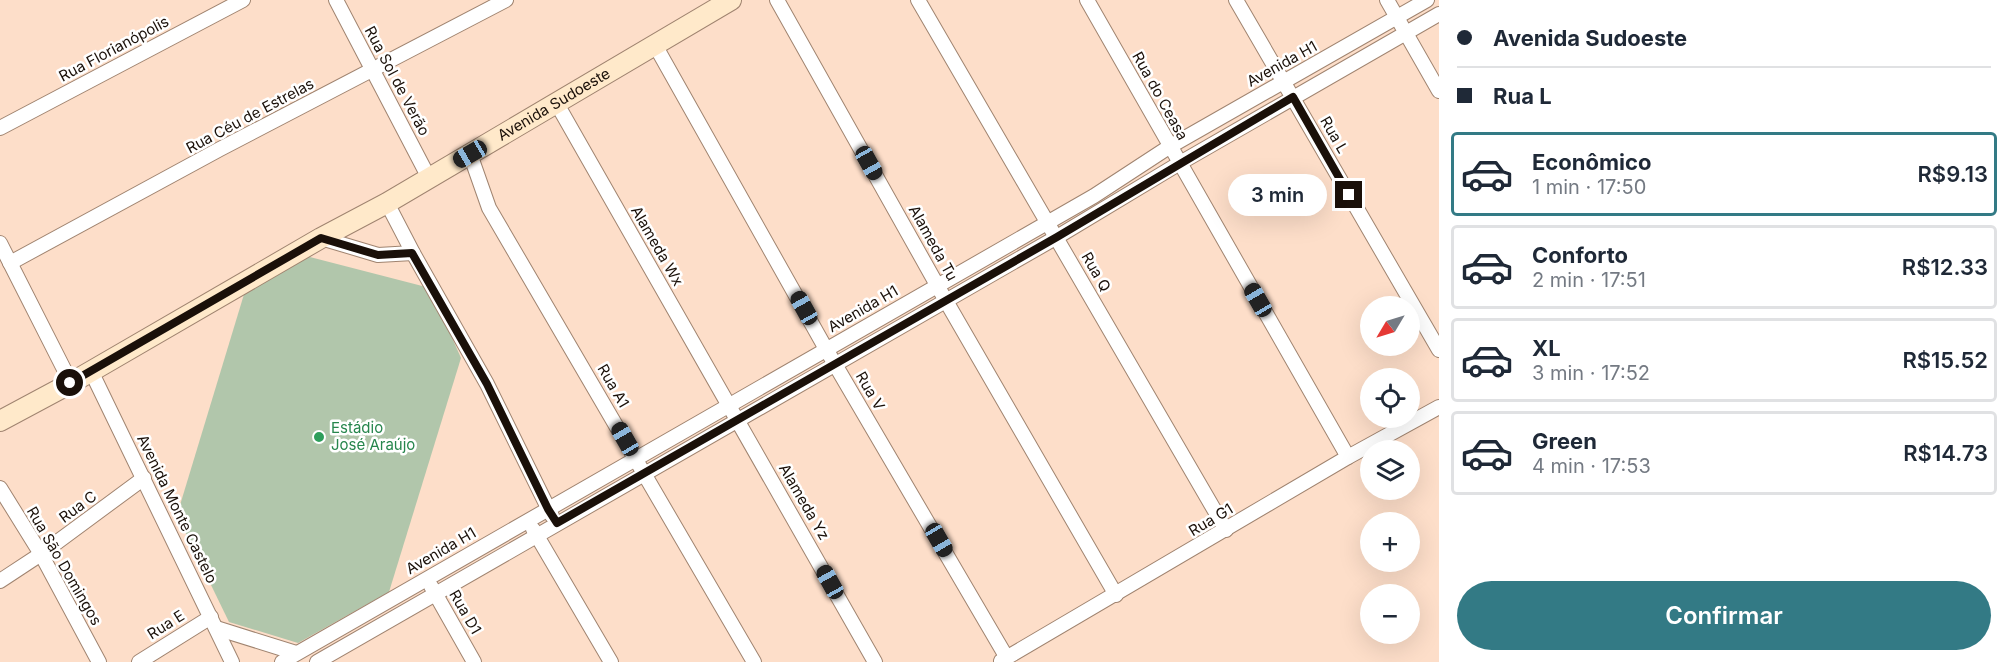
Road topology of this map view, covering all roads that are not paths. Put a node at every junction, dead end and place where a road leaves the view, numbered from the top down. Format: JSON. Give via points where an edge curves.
{"nodes":[{"id":1,"x":243,"y":0,"type":"edge"},
{"id":2,"x":336,"y":0,"type":"edge"},
{"id":3,"x":506,"y":0,"type":"edge"},
{"id":4,"x":731,"y":0,"type":"edge"},
{"id":5,"x":777,"y":0,"type":"edge"},
{"id":6,"x":918,"y":0,"type":"edge"},
{"id":7,"x":1087,"y":0,"type":"edge"},
{"id":8,"x":1236,"y":0,"type":"edge"},
{"id":9,"x":1387,"y":0,"type":"edge"},
{"id":10,"x":1427,"y":0,"type":"edge"},
{"id":11,"x":1439,"y":14,"type":"edge"},
{"id":12,"x":1397,"y":18,"type":"junction"},
{"id":13,"x":1406,"y":34,"type":"junction"},
{"id":14,"x":655,"y":45,"type":"junction"},
{"id":15,"x":373,"y":70,"type":"junction"},
{"id":16,"x":1284,"y":81,"type":"junction"},
{"id":17,"x":1439,"y":91,"type":"edge"},
{"id":18,"x":1293,"y":97,"type":"junction"},
{"id":19,"x":556,"y":104,"type":"junction"},
{"id":20,"x":0,"y":128,"type":"edge"},
{"id":21,"x":1169,"y":147,"type":"junction"},
{"id":22,"x":470,"y":154,"type":"junction"},
{"id":23,"x":1180,"y":163,"type":"junction"},
{"id":24,"x":429,"y":178,"type":"junction"},
{"id":25,"x":387,"y":203,"type":"junction"},
{"id":26,"x":1047,"y":221,"type":"junction"},
{"id":27,"x":1057,"y":237,"type":"junction"},
{"id":28,"x":321,"y":238,"type":"junction"},
{"id":29,"x":0,"y":243,"type":"edge"},
{"id":30,"x":412,"y":253,"type":"junction"},
{"id":31,"x":10,"y":263,"type":"junction"},
{"id":32,"x":938,"y":285,"type":"junction"},
{"id":33,"x":946,"y":301,"type":"junction"},
{"id":34,"x":826,"y":349,"type":"junction"},
{"id":35,"x":1439,"y":350,"type":"edge"},
{"id":36,"x":836,"y":365,"type":"junction"},
{"id":37,"x":91,"y":371,"type":"junction"},
{"id":38,"x":70,"y":383,"type":"junction"},
{"id":39,"x":729,"y":404,"type":"junction"},
{"id":40,"x":1439,"y":407,"type":"edge"},
{"id":41,"x":0,"y":420,"type":"edge"},
{"id":42,"x":739,"y":421,"type":"junction"},
{"id":43,"x":1348,"y":457,"type":"junction"},
{"id":44,"x":637,"y":458,"type":"junction"},
{"id":45,"x":645,"y":474,"type":"junction"},
{"id":46,"x":144,"y":478,"type":"junction"},
{"id":47,"x":0,"y":488,"type":"edge"},
{"id":48,"x":548,"y":509,"type":"junction"},
{"id":49,"x":528,"y":519,"type":"junction"},
{"id":50,"x":557,"y":523,"type":"junction"},
{"id":51,"x":1226,"y":530,"type":"junction"},
{"id":52,"x":537,"y":535,"type":"junction"},
{"id":53,"x":41,"y":554,"type":"junction"},
{"id":54,"x":427,"y":579,"type":"junction"},
{"id":55,"x":0,"y":581,"type":"edge"},
{"id":56,"x":435,"y":593,"type":"junction"},
{"id":57,"x":1116,"y":595,"type":"junction"},
{"id":58,"x":214,"y":623,"type":"junction"},
{"id":59,"x":319,"y":640,"type":"junction"},
{"id":60,"x":296,"y":653,"type":"junction"},
{"id":61,"x":325,"y":660,"type":"edge"},
{"id":62,"x":1003,"y":660,"type":"edge"},
{"id":63,"x":99,"y":662,"type":"edge"},
{"id":64,"x":139,"y":662,"type":"edge"},
{"id":65,"x":232,"y":662,"type":"edge"},
{"id":66,"x":282,"y":662,"type":"edge"},
{"id":67,"x":474,"y":662,"type":"edge"},
{"id":68,"x":611,"y":662,"type":"edge"},
{"id":69,"x":754,"y":662,"type":"edge"},
{"id":70,"x":875,"y":662,"type":"edge"}],
"edges":[{"from":1,"to":20,"type":"street","name":"Rua Florianópolis"},
{"from":2,"to":15,"type":"street","name":"Rua Sol de Verão"},
{"from":3,"to":15,"type":"street","name":"Rua Céu de Estrelas"},
{"from":4,"to":14,"type":"street","name":"Avenida Sudoeste"},
{"from":5,"to":32,"type":"street","name":"Alameda Tu"},
{"from":6,"to":26,"type":"street","name":"Rua Q"},
{"from":7,"to":21,"type":"street","name":"Rua do Ceasa"},
{"from":8,"to":16,"type":"street","name":"Rua L"},
{"from":9,"to":12,"type":"street"},
{"from":10,"to":12,"type":"street","name":"Avenida H1"},
{"from":11,"to":13,"type":"street"},
{"from":12,"to":13,"type":"street"},
{"from":12,"to":16,"type":"street","name":"Avenida H1"},
{"from":13,"to":17,"type":"street"},
{"from":13,"to":18,"type":"street"},
{"from":14,"to":19,"type":"street","name":"Avenida Sudoeste"},
{"from":14,"to":34,"type":"street","name":"Rua V"},
{"from":15,"to":24,"type":"street","name":"Rua Sol de Verão"},
{"from":15,"to":31,"type":"street","name":"Rua Céu de Estrelas"},
{"from":16,"to":18,"type":"street","name":"Rua L"},
{"from":16,"to":21,"type":"street","name":"Avenida H1"},
{"from":18,"to":23,"type":"street"},
{"from":18,"to":35,"type":"street","name":"Rua L"},
{"from":19,"to":22,"type":"street","name":"Avenida Sudoeste"},
{"from":19,"to":39,"type":"street","name":"Alameda Wx"},
{"from":21,"to":23,"type":"street","name":"Rua do Ceasa"},
{"from":21,"to":26,"type":"street","name":"Avenida H1"},
{"from":22,"to":24,"type":"street","name":"Avenida Sudoeste"},
{"from":22,"to":44,"type":"street","name":"Rua A1","via":[[489,208]]},
{"from":23,"to":27,"type":"street"},
{"from":23,"to":43,"type":"street","name":"Rua do Ceasa"},
{"from":24,"to":25,"type":"street","name":"Avenida Sudoeste"},
{"from":25,"to":28,"type":"street","name":"Avenida Sudoeste"},
{"from":25,"to":30,"type":"street"},
{"from":26,"to":27,"type":"street","name":"Rua Q"},
{"from":26,"to":32,"type":"street","name":"Avenida H1"},
{"from":27,"to":33,"type":"street"},
{"from":27,"to":51,"type":"street","name":"Rua Q"},
{"from":28,"to":30,"type":"street","via":[[378,255]]},
{"from":28,"to":37,"type":"street","name":"Avenida Sudoeste"},
{"from":29,"to":31,"type":"street"},
{"from":30,"to":48,"type":"street","via":[[487,384]]},
{"from":31,"to":38,"type":"street"},
{"from":32,"to":33,"type":"street","name":"Alameda Tu"},
{"from":32,"to":34,"type":"street","name":"Avenida H1"},
{"from":33,"to":36,"type":"street"},
{"from":33,"to":57,"type":"street","name":"Alameda Tu"},
{"from":34,"to":36,"type":"street","name":"Rua V"},
{"from":34,"to":39,"type":"street","name":"Avenida H1"},
{"from":36,"to":42,"type":"street"},
{"from":36,"to":62,"type":"street","name":"Rua V"},
{"from":37,"to":38,"type":"street","name":"Avenida Sudoeste"},
{"from":37,"to":46,"type":"street","name":"Avenida Monte Castelo"},
{"from":38,"to":41,"type":"street","name":"Avenida Sudoeste"},
{"from":39,"to":42,"type":"street","name":"Alameda Wx"},
{"from":39,"to":44,"type":"street","name":"Avenida H1"},
{"from":40,"to":43,"type":"street","name":"Rua G1"},
{"from":42,"to":45,"type":"street"},
{"from":42,"to":70,"type":"street","name":"Alameda Yz"},
{"from":43,"to":51,"type":"street","name":"Rua G1"},
{"from":44,"to":45,"type":"street","name":"Rua A1"},
{"from":44,"to":48,"type":"street","name":"Avenida H1"},
{"from":45,"to":50,"type":"street"},
{"from":45,"to":69,"type":"street","name":"Rua A1"},
{"from":46,"to":53,"type":"street","name":"Rua C"},
{"from":46,"to":58,"type":"street","name":"Avenida Monte Castelo"},
{"from":47,"to":53,"type":"street","name":"Rua São Domingos"},
{"from":48,"to":49,"type":"street","name":"Avenida H1"},
{"from":48,"to":50,"type":"street"},
{"from":49,"to":52,"type":"street"},
{"from":49,"to":54,"type":"street","name":"Avenida H1"},
{"from":50,"to":52,"type":"street"},
{"from":51,"to":57,"type":"street","name":"Rua G1"},
{"from":52,"to":56,"type":"street"},
{"from":52,"to":68,"type":"street"},
{"from":53,"to":55,"type":"street","name":"Rua C"},
{"from":53,"to":63,"type":"street","name":"Rua São Domingos"},
{"from":54,"to":56,"type":"street","name":"Rua D1"},
{"from":54,"to":59,"type":"street","name":"Avenida H1"},
{"from":56,"to":61,"type":"street"},
{"from":56,"to":67,"type":"street","name":"Rua D1"},
{"from":57,"to":62,"type":"street","name":"Rua G1"},
{"from":58,"to":60,"type":"street"},
{"from":58,"to":64,"type":"street","name":"Rua E"},
{"from":58,"to":65,"type":"street","name":"Avenida Monte Castelo"},
{"from":59,"to":60,"type":"street","name":"Avenida H1"},
{"from":59,"to":61,"type":"street"},
{"from":60,"to":66,"type":"street","name":"Avenida H1"}]}
